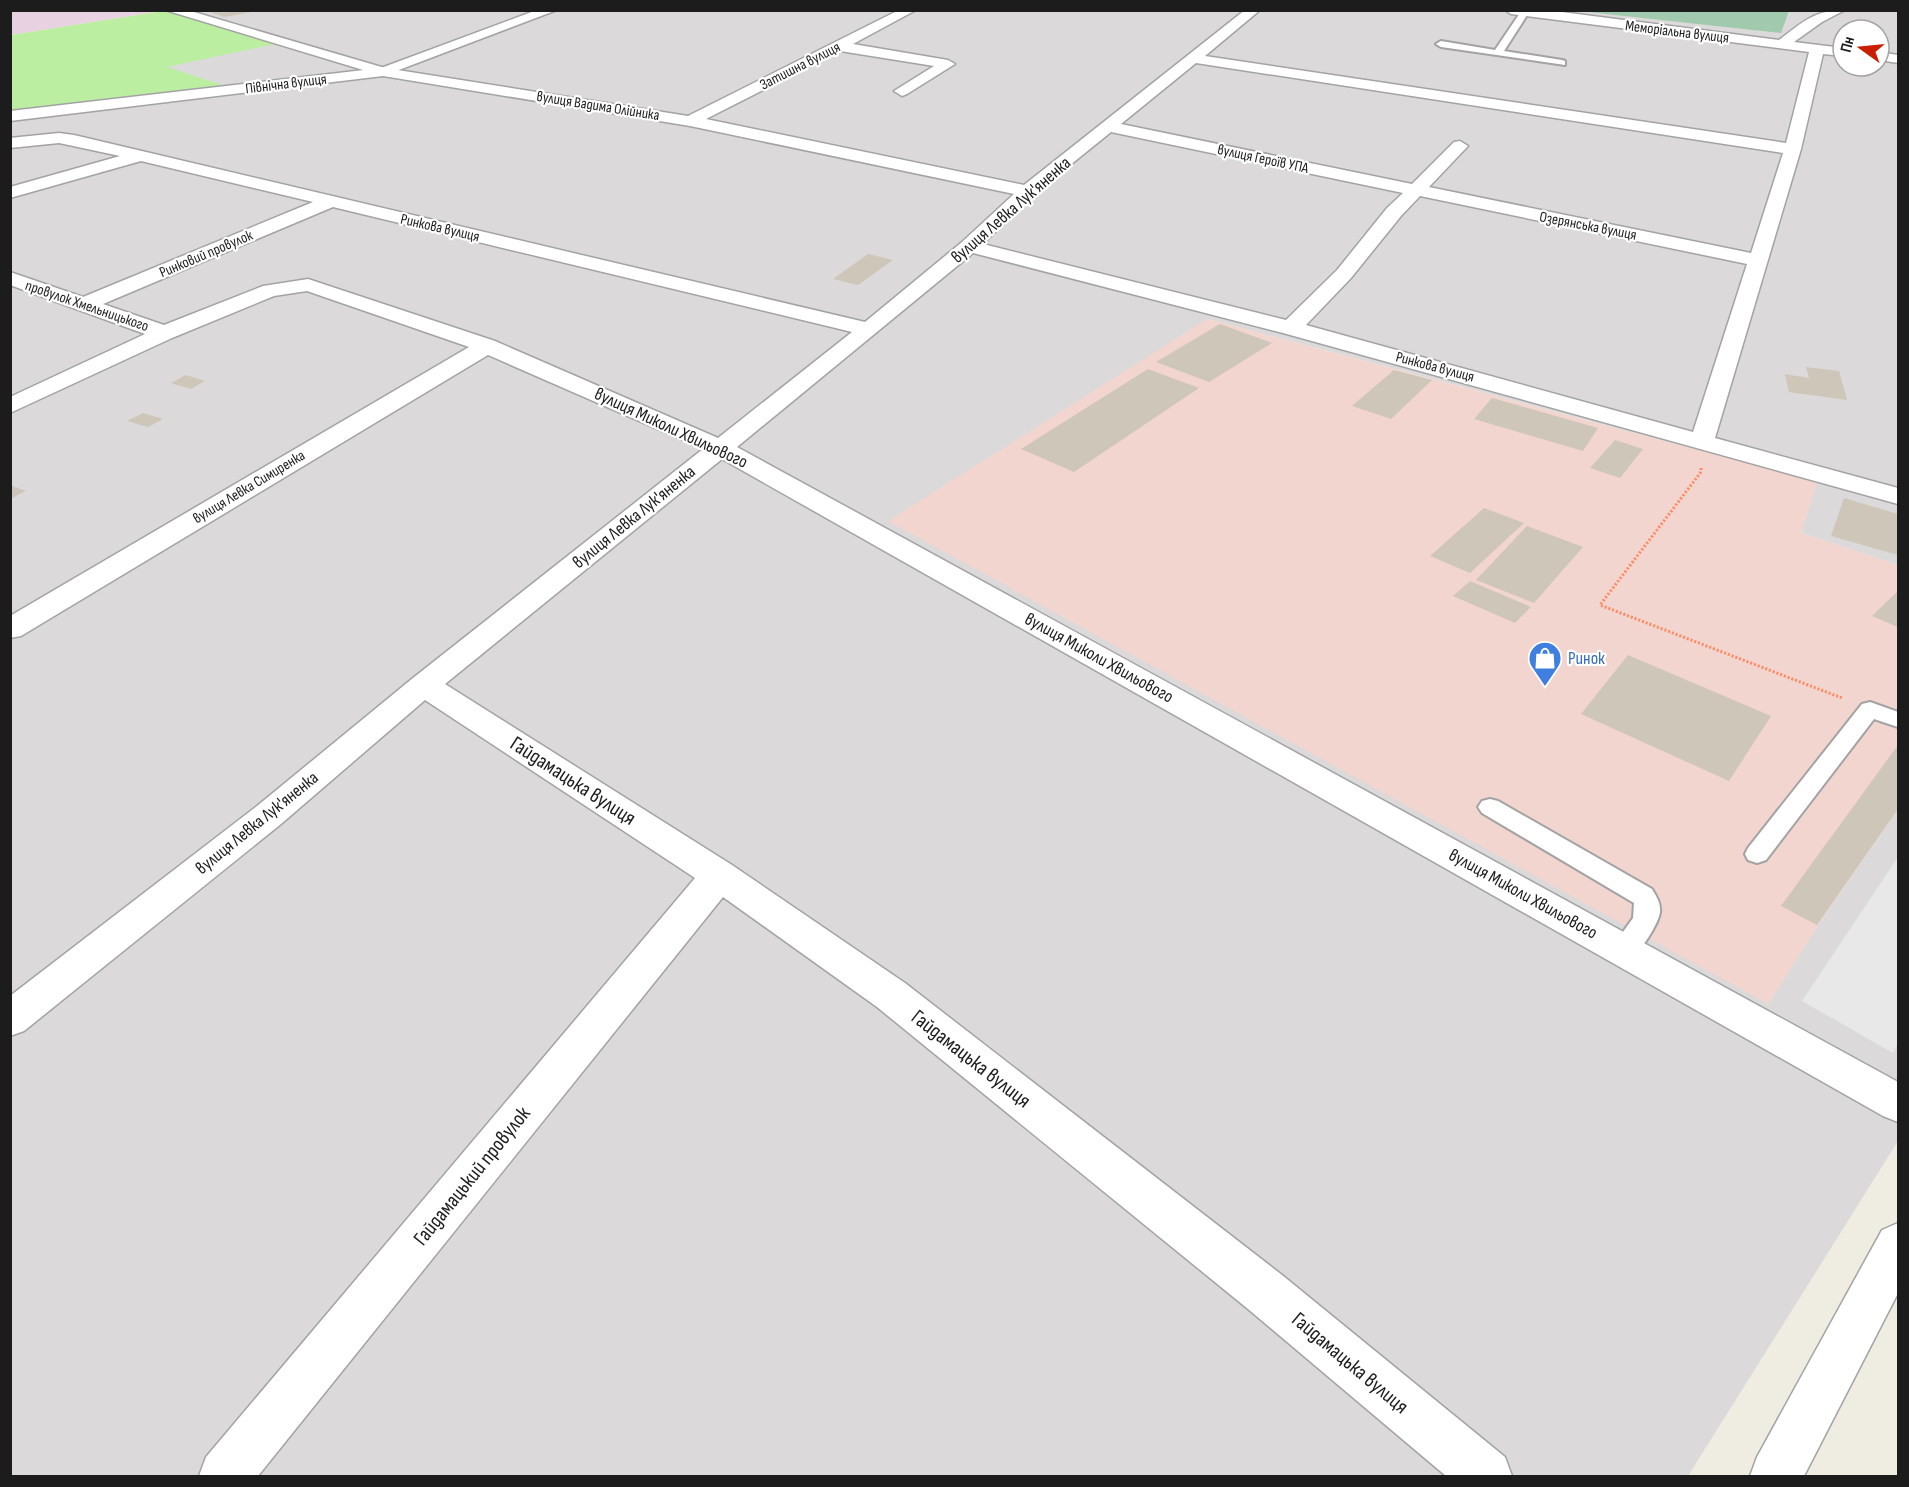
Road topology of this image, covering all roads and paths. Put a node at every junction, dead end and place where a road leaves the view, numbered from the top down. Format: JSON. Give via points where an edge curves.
{"nodes":[{"id":1,"x":171,"y":10,"type":"edge"},
{"id":2,"x":552,"y":10,"type":"edge"},
{"id":3,"x":910,"y":10,"type":"edge"},
{"id":4,"x":1254,"y":10,"type":"edge"},
{"id":5,"x":1839,"y":10,"type":"edge"},
{"id":6,"x":1518,"y":11,"type":"edge"},
{"id":7,"x":1441,"y":44,"type":"dead end"},
{"id":8,"x":1782,"y":44,"type":"junction"},
{"id":9,"x":838,"y":46,"type":"junction"},
{"id":10,"x":1817,"y":49,"type":"junction"},
{"id":11,"x":1831,"y":51,"type":"edge"},
{"id":12,"x":1498,"y":53,"type":"junction"},
{"id":13,"x":1196,"y":59,"type":"junction"},
{"id":14,"x":1562,"y":63,"type":"dead end"},
{"id":15,"x":383,"y":72,"type":"junction"},
{"id":16,"x":902,"y":92,"type":"dead end"},
{"id":17,"x":10,"y":116,"type":"edge"},
{"id":18,"x":690,"y":121,"type":"junction"},
{"id":19,"x":1110,"y":127,"type":"junction"},
{"id":20,"x":10,"y":143,"type":"edge"},
{"id":21,"x":1460,"y":146,"type":"dead end"},
{"id":22,"x":1793,"y":149,"type":"junction"},
{"id":23,"x":136,"y":157,"type":"junction"},
{"id":24,"x":1027,"y":191,"type":"junction"},
{"id":25,"x":1417,"y":191,"type":"junction"},
{"id":26,"x":10,"y":193,"type":"edge"},
{"id":27,"x":330,"y":202,"type":"junction"},
{"id":28,"x":969,"y":246,"type":"junction"},
{"id":29,"x":1758,"y":260,"type":"junction"},
{"id":30,"x":10,"y":278,"type":"edge"},
{"id":31,"x":82,"y":305,"type":"junction"},
{"id":32,"x":1291,"y":328,"type":"junction"},
{"id":33,"x":869,"y":329,"type":"junction"},
{"id":34,"x":164,"y":333,"type":"junction"},
{"id":35,"x":487,"y":346,"type":"junction"},
{"id":36,"x":10,"y":406,"type":"edge"},
{"id":37,"x":1702,"y":441,"type":"junction"},
{"id":38,"x":721,"y":447,"type":"junction"},
{"id":39,"x":1899,"y":496,"type":"edge"},
{"id":40,"x":10,"y":629,"type":"edge"},
{"id":41,"x":424,"y":685,"type":"junction"},
{"id":42,"x":1870,"y":709,"type":"junction"},
{"id":43,"x":1899,"y":720,"type":"edge"},
{"id":44,"x":1490,"y":807,"type":"dead end"},
{"id":45,"x":1756,"y":854,"type":"dead end"},
{"id":46,"x":719,"y":874,"type":"junction"},
{"id":47,"x":1623,"y":950,"type":"junction"},
{"id":48,"x":10,"y":1019,"type":"edge"},
{"id":49,"x":1899,"y":1103,"type":"edge"},
{"id":50,"x":1899,"y":1246,"type":"edge"},
{"id":51,"x":225,"y":1476,"type":"edge"},
{"id":52,"x":1486,"y":1476,"type":"edge"},
{"id":53,"x":1776,"y":1476,"type":"edge"}],
"edges":[{"from":1,"to":15,"type":"street","name":"вулиця Вадима Олійника"},
{"from":2,"to":15,"type":"street","name":"Північна вулиця"},
{"from":3,"to":9,"type":"street","name":"Затишна вулиця"},
{"from":4,"to":13,"type":"street","name":"вулиця Левка Лук'яненка"},
{"from":5,"to":8,"type":"street","via":[[1817,19]]},
{"from":6,"to":8,"type":"street","name":"Меморіальна вулиця"},
{"from":6,"to":12,"type":"lane"},
{"from":7,"to":12,"type":"lane"},
{"from":8,"to":10,"type":"street","name":"Меморіальна вулиця"},
{"from":9,"to":16,"type":"street","via":[[948,64]]},
{"from":9,"to":18,"type":"street","name":"Затишна вулиця"},
{"from":10,"to":11,"type":"street","name":"Меморіальна вулиця"},
{"from":10,"to":22,"type":"street"},
{"from":12,"to":14,"type":"lane"},
{"from":13,"to":19,"type":"street","name":"вулиця Левка Лук'яненка"},
{"from":13,"to":22,"type":"street"},
{"from":15,"to":17,"type":"street","name":"Північна вулиця"},
{"from":15,"to":18,"type":"street","name":"вулиця Вадима Олійника"},
{"from":18,"to":24,"type":"street","name":"вулиця Вадима Олійника"},
{"from":19,"to":24,"type":"street","name":"вулиця Левка Лук'яненка"},
{"from":19,"to":25,"type":"street","name":"вулиця Героїв УПА"},
{"from":20,"to":23,"type":"street","name":"Ринкова вулиця","via":[[66,139]]},
{"from":21,"to":25,"type":"street"},
{"from":22,"to":29,"type":"street"},
{"from":23,"to":26,"type":"street"},
{"from":23,"to":27,"type":"street","name":"Ринкова вулиця"},
{"from":24,"to":28,"type":"street","name":"вулиця Левка Лук'яненка"},
{"from":25,"to":29,"type":"street","name":"Озерянська вулиця"},
{"from":25,"to":32,"type":"street"},
{"from":27,"to":31,"type":"street","name":"Ринковий провулок"},
{"from":27,"to":33,"type":"street","name":"Ринкова вулиця"},
{"from":28,"to":32,"type":"street","name":"Ринкова вулиця"},
{"from":28,"to":33,"type":"street","name":"вулиця Левка Лук'яненка"},
{"from":29,"to":37,"type":"street"},
{"from":30,"to":31,"type":"street","name":"провулок Хмельницького"},
{"from":31,"to":34,"type":"street","name":"провулок Хмельницького"},
{"from":32,"to":37,"type":"street","name":"Ринкова вулиця"},
{"from":33,"to":38,"type":"street","name":"вулиця Левка Лук'яненка"},
{"from":34,"to":35,"type":"street","name":"вулиця Миколи Хвильового","via":[[270,290],[309,285]]},
{"from":34,"to":36,"type":"street","name":"вулиця Миколи Хвильового"},
{"from":35,"to":38,"type":"street","name":"вулиця Миколи Хвильового"},
{"from":35,"to":40,"type":"street","name":"вулиця Левка Симиренка"},
{"from":37,"to":39,"type":"street","name":"Ринкова вулиця"},
{"from":37,"to":42,"type":"path","via":[[1701,472],[1600,605]]},
{"from":38,"to":41,"type":"street","name":"вулиця Левка Лук'яненка"},
{"from":38,"to":47,"type":"street","name":"вулиця Миколи Хвильового"},
{"from":41,"to":46,"type":"street","name":"Гайдамацька вулиця"},
{"from":41,"to":48,"type":"street","name":"вулиця Левка Лук'яненка"},
{"from":42,"to":43,"type":"lane"},
{"from":42,"to":45,"type":"lane"},
{"from":44,"to":47,"type":"lane","via":[[1643,896],[1648,902],[1648,915]]},
{"from":46,"to":51,"type":"street","name":"Гайдамацький провулок"},
{"from":46,"to":52,"type":"street","name":"Гайдамацька вулиця","via":[[901,1002],[1265,1292]]},
{"from":47,"to":49,"type":"street","name":"вулиця Миколи Хвильового"},
{"from":50,"to":53,"type":"street"}]}
